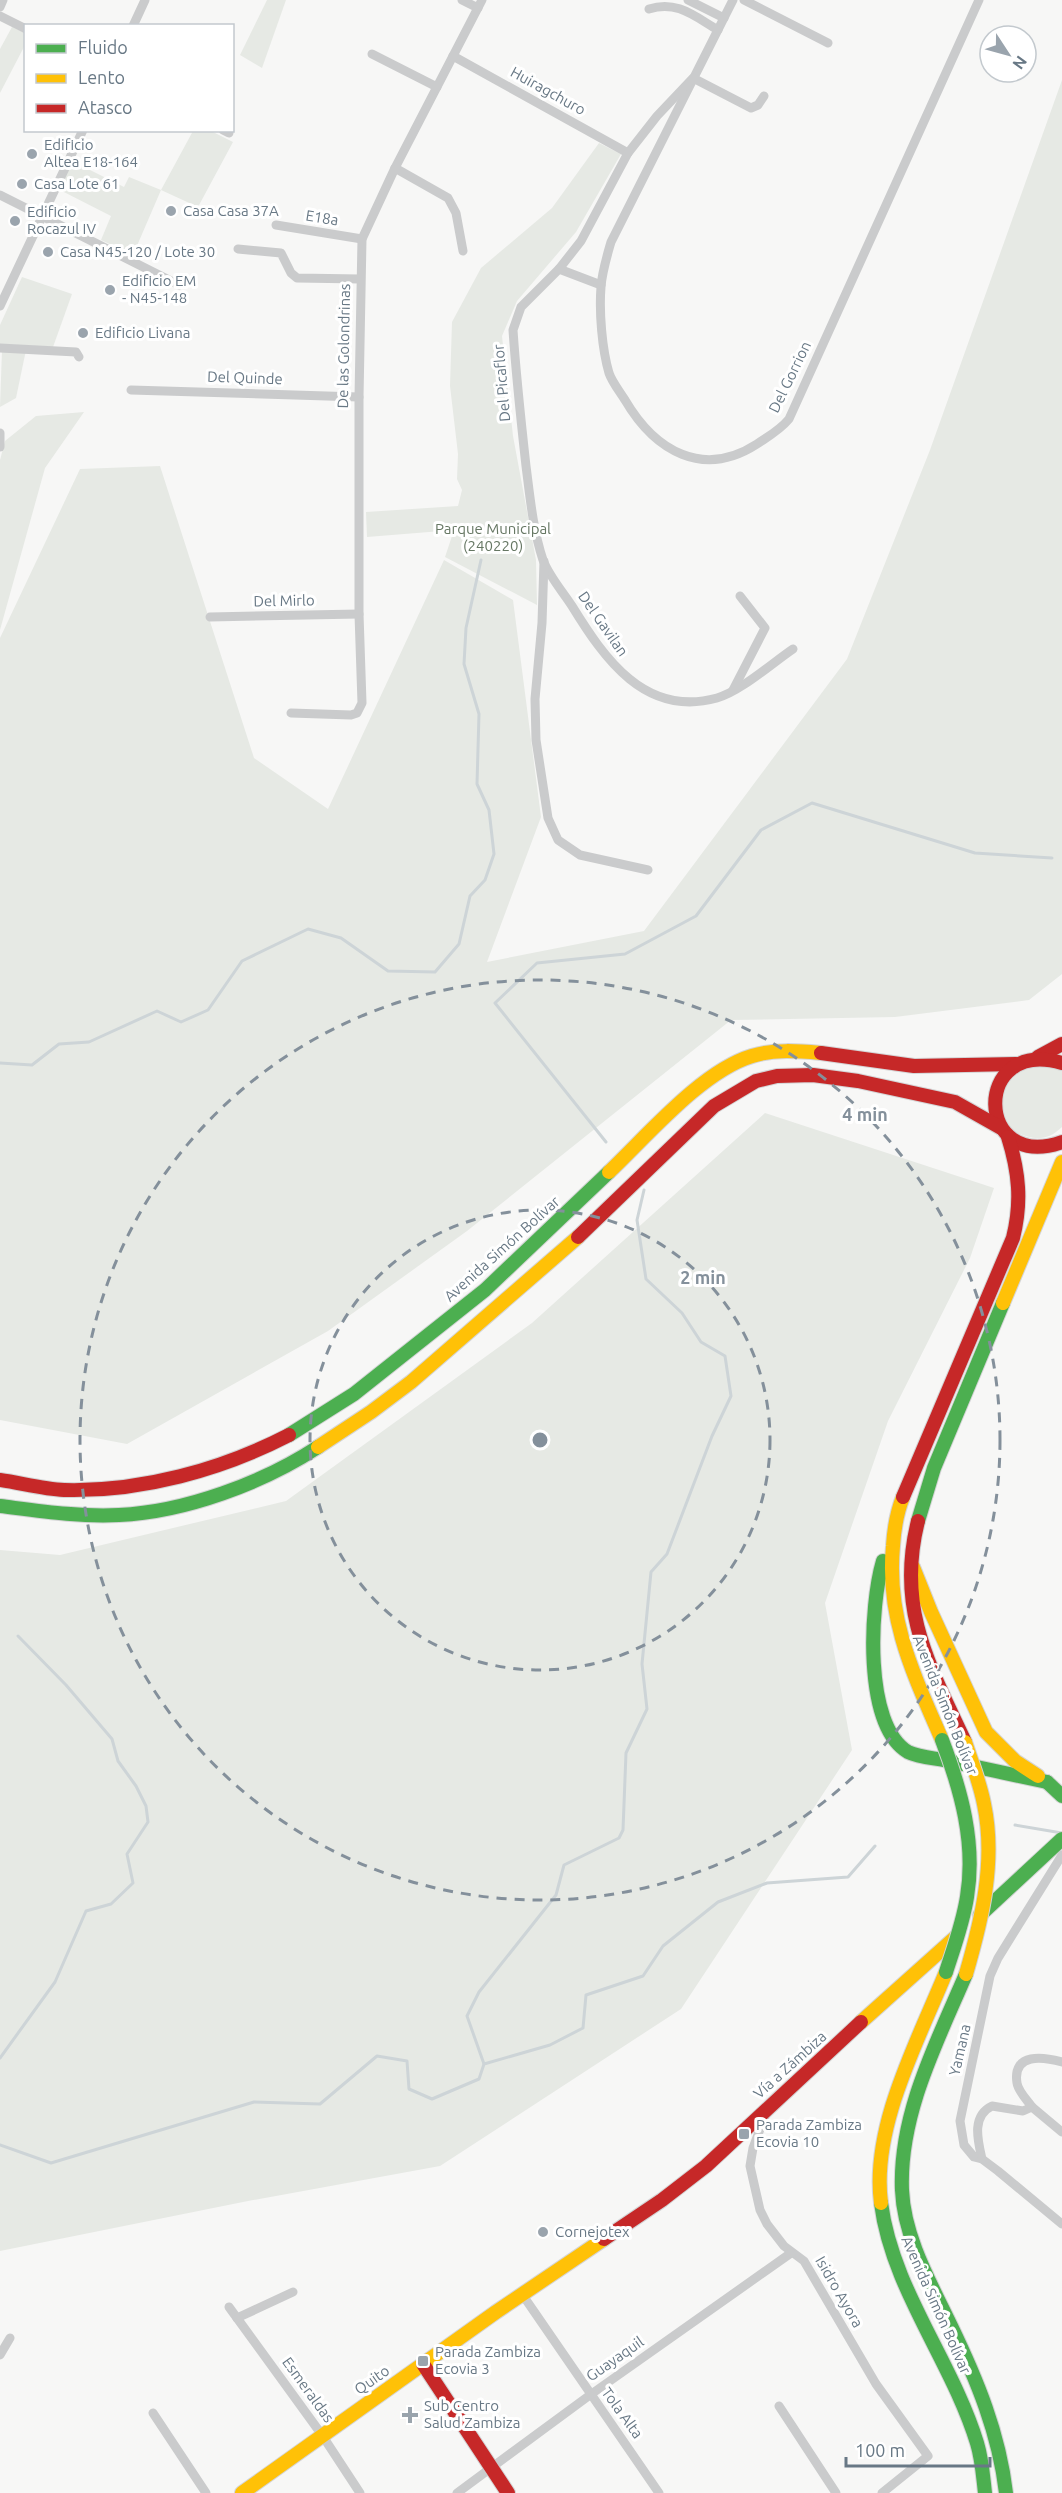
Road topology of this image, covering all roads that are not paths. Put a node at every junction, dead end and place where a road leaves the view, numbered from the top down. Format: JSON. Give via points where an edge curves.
{"nodes":[{"id":1,"x":3,"y":0,"type":"edge"},
{"id":2,"x":145,"y":0,"type":"edge"},
{"id":3,"x":462,"y":0,"type":"edge"},
{"id":4,"x":688,"y":0,"type":"edge"},
{"id":5,"x":733,"y":0,"type":"edge"},
{"id":6,"x":744,"y":0,"type":"edge"},
{"id":7,"x":979,"y":0,"type":"edge"},
{"id":8,"x":480,"y":4,"type":"edge"},
{"id":9,"x":0,"y":7,"type":"edge"},
{"id":10,"x":649,"y":9,"type":"dead end"},
{"id":11,"x":0,"y":16,"type":"edge"},
{"id":12,"x":724,"y":18,"type":"junction"},
{"id":13,"x":134,"y":24,"type":"edge"},
{"id":14,"x":24,"y":28,"type":"edge"},
{"id":15,"x":718,"y":30,"type":"junction"},
{"id":16,"x":828,"y":44,"type":"dead end"},
{"id":17,"x":372,"y":54,"type":"dead end"},
{"id":18,"x":453,"y":56,"type":"junction"},
{"id":19,"x":693,"y":78,"type":"junction"},
{"id":20,"x":437,"y":87,"type":"junction"},
{"id":21,"x":764,"y":96,"type":"dead end"},
{"id":22,"x":82,"y":132,"type":"edge"},
{"id":23,"x":628,"y":153,"type":"junction"},
{"id":24,"x":395,"y":168,"type":"junction"},
{"id":25,"x":0,"y":195,"type":"edge"},
{"id":26,"x":42,"y":215,"type":"junction"},
{"id":27,"x":276,"y":225,"type":"dead end"},
{"id":28,"x":362,"y":239,"type":"junction"},
{"id":29,"x":238,"y":249,"type":"dead end"},
{"id":30,"x":463,"y":251,"type":"dead end"},
{"id":31,"x":559,"y":269,"type":"junction"},
{"id":32,"x":360,"y":279,"type":"junction"},
{"id":33,"x":179,"y":285,"type":"dead end"},
{"id":34,"x":601,"y":285,"type":"junction"},
{"id":35,"x":0,"y":306,"type":"edge"},
{"id":36,"x":0,"y":348,"type":"edge"},
{"id":37,"x":79,"y":357,"type":"dead end"},
{"id":38,"x":131,"y":390,"type":"dead end"},
{"id":39,"x":359,"y":396,"type":"junction"},
{"id":40,"x":0,"y":433,"type":"edge"},
{"id":41,"x":0,"y":447,"type":"edge"},
{"id":42,"x":531,"y":511,"type":"joint"},
{"id":43,"x":544,"y":561,"type":"junction"},
{"id":44,"x":740,"y":596,"type":"dead end"},
{"id":45,"x":359,"y":615,"type":"junction"},
{"id":46,"x":210,"y":617,"type":"dead end"},
{"id":47,"x":793,"y":650,"type":"dead end"},
{"id":48,"x":731,"y":692,"type":"junction"},
{"id":49,"x":291,"y":713,"type":"dead end"},
{"id":50,"x":648,"y":870,"type":"dead end"},
{"id":51,"x":1062,"y":1044,"type":"edge"},
{"id":52,"x":1038,"y":1057,"type":"junction"},
{"id":53,"x":1062,"y":1063,"type":"edge"},
{"id":54,"x":1016,"y":1064,"type":"junction"},
{"id":55,"x":1005,"y":1132,"type":"junction"},
{"id":56,"x":1062,"y":1142,"type":"edge"},
{"id":57,"x":1062,"y":1162,"type":"edge"},
{"id":58,"x":1062,"y":1187,"type":"edge"},
{"id":59,"x":1009,"y":1293,"type":"junction"},
{"id":60,"x":0,"y":1480,"type":"edge"},
{"id":61,"x":0,"y":1506,"type":"edge"},
{"id":62,"x":892,"y":1544,"type":"junction"},
{"id":63,"x":911,"y":1562,"type":"junction"},
{"id":64,"x":1047,"y":1782,"type":"junction"},
{"id":65,"x":1062,"y":1796,"type":"edge"},
{"id":66,"x":1062,"y":1839,"type":"edge"},
{"id":67,"x":1062,"y":1856,"type":"edge"},
{"id":68,"x":1062,"y":2062,"type":"edge"},
{"id":69,"x":770,"y":2105,"type":"junction"},
{"id":70,"x":1032,"y":2107,"type":"junction"},
{"id":71,"x":1062,"y":2132,"type":"edge"},
{"id":72,"x":982,"y":2160,"type":"junction"},
{"id":73,"x":1062,"y":2224,"type":"edge"},
{"id":74,"x":792,"y":2253,"type":"junction"},
{"id":75,"x":293,"y":2292,"type":"dead end"},
{"id":76,"x":522,"y":2294,"type":"junction"},
{"id":77,"x":229,"y":2307,"type":"dead end"},
{"id":78,"x":237,"y":2318,"type":"junction"},
{"id":79,"x":10,"y":2338,"type":"dead end"},
{"id":80,"x":0,"y":2355,"type":"edge"},
{"id":81,"x":423,"y":2364,"type":"junction"},
{"id":82,"x":590,"y":2395,"type":"junction"},
{"id":83,"x":779,"y":2406,"type":"dead end"},
{"id":84,"x":153,"y":2413,"type":"dead end"},
{"id":85,"x":322,"y":2435,"type":"junction"},
{"id":86,"x":491,"y":2469,"type":"junction"},
{"id":87,"x":659,"y":2491,"type":"edge"},
{"id":88,"x":206,"y":2493,"type":"edge"},
{"id":89,"x":242,"y":2493,"type":"edge"},
{"id":90,"x":360,"y":2493,"type":"edge"},
{"id":91,"x":457,"y":2493,"type":"edge"},
{"id":92,"x":508,"y":2493,"type":"edge"},
{"id":93,"x":836,"y":2493,"type":"edge"},
{"id":94,"x":882,"y":2493,"type":"edge"},
{"id":95,"x":985,"y":2493,"type":"edge"},
{"id":96,"x":1006,"y":2493,"type":"edge"}],
"edges":[{"from":1,"to":9,"type":"street"},
{"from":2,"to":13,"type":"street"},
{"from":3,"to":8,"type":"street"},
{"from":4,"to":12,"type":"street"},
{"from":5,"to":12,"type":"street","name":"Del Gorrion"},
{"from":6,"to":16,"type":"street"},
{"from":7,"to":34,"type":"street","name":"Del Gorrion","via":[[789,419],[781,428],[740,455],[719,460],[685,457],[666,447],[638,423],[610,374],[601,317]]},
{"from":8,"to":18,"type":"street","name":"De las Golondrinas"},
{"from":10,"to":15,"type":"street","via":[[674,4]]},
{"from":11,"to":14,"type":"street"},
{"from":12,"to":15,"type":"street","name":"Del Gorrion"},
{"from":15,"to":19,"type":"street","name":"Del Gorrion"},
{"from":17,"to":20,"type":"street"},
{"from":18,"to":20,"type":"street","name":"De las Golondrinas"},
{"from":18,"to":23,"type":"street","name":"Huiragchuro"},
{"from":19,"to":21,"type":"street","via":[[752,108]]},
{"from":19,"to":23,"type":"street","name":"Del Picaflor"},
{"from":19,"to":34,"type":"street","name":"Del Gorrion","via":[[611,242]]},
{"from":20,"to":24,"type":"street","name":"De las Golondrinas"},
{"from":22,"to":26,"type":"street"},
{"from":23,"to":31,"type":"street","name":"Del Picaflor","via":[[588,229]]},
{"from":24,"to":28,"type":"street","name":"De las Golondrinas"},
{"from":24,"to":30,"type":"street","via":[[448,198],[456,213]]},
{"from":25,"to":26,"type":"street"},
{"from":26,"to":33,"type":"street"},
{"from":26,"to":35,"type":"street"},
{"from":27,"to":28,"type":"street","name":"E18a"},
{"from":28,"to":32,"type":"street","name":"De las Golondrinas"},
{"from":29,"to":32,"type":"street","via":[[281,253],[297,278]]},
{"from":31,"to":34,"type":"street"},
{"from":31,"to":42,"type":"street","name":"Del Picaflor","via":[[521,307],[513,330]]},
{"from":32,"to":39,"type":"street","name":"De las Golondrinas"},
{"from":36,"to":37,"type":"street","via":[[76,352]]},
{"from":38,"to":39,"type":"street","name":"Del Quinde"},
{"from":39,"to":45,"type":"street","name":"De las Golondrinas"},
{"from":40,"to":41,"type":"street"},
{"from":42,"to":43,"type":"street","name":"Del Gavilan"},
{"from":43,"to":48,"type":"street","name":"Del Gavilan","via":[[599,649],[621,674],[644,690],[673,700],[695,702]]},
{"from":43,"to":50,"type":"street","via":[[535,699],[536,740],[548,818],[558,840],[580,855]]},
{"from":44,"to":48,"type":"street","via":[[765,628]]},
{"from":45,"to":46,"type":"street","name":"Del Mirlo"},
{"from":45,"to":49,"type":"street","name":"De las Golondrinas","via":[[362,704],[357,713]]},
{"from":47,"to":48,"type":"street","name":"Del Gavilan"},
{"from":51,"to":52,"type":"main road","name":"Avenida Simón Bolívar"},
{"from":52,"to":53,"type":"main road"},
{"from":52,"to":54,"type":"main road","name":"Avenida Simón Bolívar"},
{"from":54,"to":55,"type":"main road","name":"Avenida Simón Bolívar","via":[[1002,1076],[995,1093],[994,1111]]},
{"from":54,"to":60,"type":"main road","name":"Avenida Simón Bolívar","via":[[915,1066],[791,1051],[760,1054],[732,1063],[701,1084],[484,1290],[354,1394],[295,1432],[252,1454],[124,1488],[62,1490]]},
{"from":55,"to":56,"type":"main road","via":[[1020,1144],[1034,1148]]},
{"from":55,"to":61,"type":"main road","via":[[955,1102],[858,1081],[813,1075],[756,1081],[714,1106],[560,1256],[411,1382],[290,1465],[235,1489],[184,1505],[121,1515],[60,1514]]},
{"from":55,"to":62,"type":"main road","name":"Avenida Simón Bolívar","via":[[1017,1164],[1020,1212],[901,1502]]},
{"from":57,"to":59,"type":"main road","name":"Avenida Simón Bolívar"},
{"from":58,"to":59,"type":"main road","via":[[1025,1271]]},
{"from":59,"to":63,"type":"main road","name":"Avenida Simón Bolívar","via":[[934,1468]]},
{"from":62,"to":64,"type":"main road","via":[[881,1567],[874,1610],[880,1701],[888,1730],[910,1753]]},
{"from":62,"to":95,"type":"main road","name":"Avenida Simón Bolívar","bridge":true,"via":[[893,1614],[909,1666],[958,1781],[968,1830],[969,1882],[946,1972],[901,2086],[884,2145],[880,2181],[884,2227],[973,2433]]},
{"from":63,"to":64,"type":"main road","via":[[986,1732],[1015,1761]]},
{"from":63,"to":96,"type":"main road","name":"Avenida Simón Bolívar","bridge":true,"via":[[914,1619],[980,1783],[988,1833],[988,1885],[966,1974],[912,2117],[902,2177],[903,2205],[912,2242],[990,2413],[1002,2453]]},
{"from":64,"to":65,"type":"main road"},
{"from":66,"to":69,"type":"main road","name":"Vía a Zámbiza"},
{"from":67,"to":72,"type":"street","name":"Yamana","via":[[990,1976],[960,2121],[964,2145]]},
{"from":68,"to":70,"type":"street","via":[[1044,2056],[1023,2063],[1017,2083]]},
{"from":69,"to":74,"type":"street","name":"Isidro Ayora","via":[[756,2138],[750,2166],[760,2210]]},
{"from":69,"to":76,"type":"main road","name":"Vía a Zámbiza","via":[[706,2166],[662,2200]]},
{"from":70,"to":71,"type":"street"},
{"from":70,"to":72,"type":"street","via":[[1023,2111],[992,2106],[983,2112],[977,2138]]},
{"from":72,"to":73,"type":"street","name":"Yamana"},
{"from":74,"to":82,"type":"street","name":"Guayaquil"},
{"from":74,"to":94,"type":"street","name":"Isidro Ayora","via":[[804,2261],[876,2384],[928,2456]]},
{"from":75,"to":78,"type":"street"},
{"from":76,"to":81,"type":"main road","name":"Quito"},
{"from":76,"to":82,"type":"street","name":"Tola Alta"},
{"from":77,"to":78,"type":"street","name":"Esmeraldas"},
{"from":78,"to":85,"type":"street","name":"Esmeraldas"},
{"from":79,"to":80,"type":"street"},
{"from":81,"to":85,"type":"main road","name":"Quito"},
{"from":81,"to":86,"type":"main road"},
{"from":82,"to":86,"type":"street","name":"Guayaquil"},
{"from":82,"to":87,"type":"street","name":"Tola Alta"},
{"from":83,"to":93,"type":"street"},
{"from":84,"to":88,"type":"street"},
{"from":85,"to":89,"type":"main road","name":"Quito"},
{"from":85,"to":90,"type":"street","name":"Esmeraldas"},
{"from":86,"to":91,"type":"street","name":"Guayaquil"},
{"from":86,"to":92,"type":"main road"}]}
